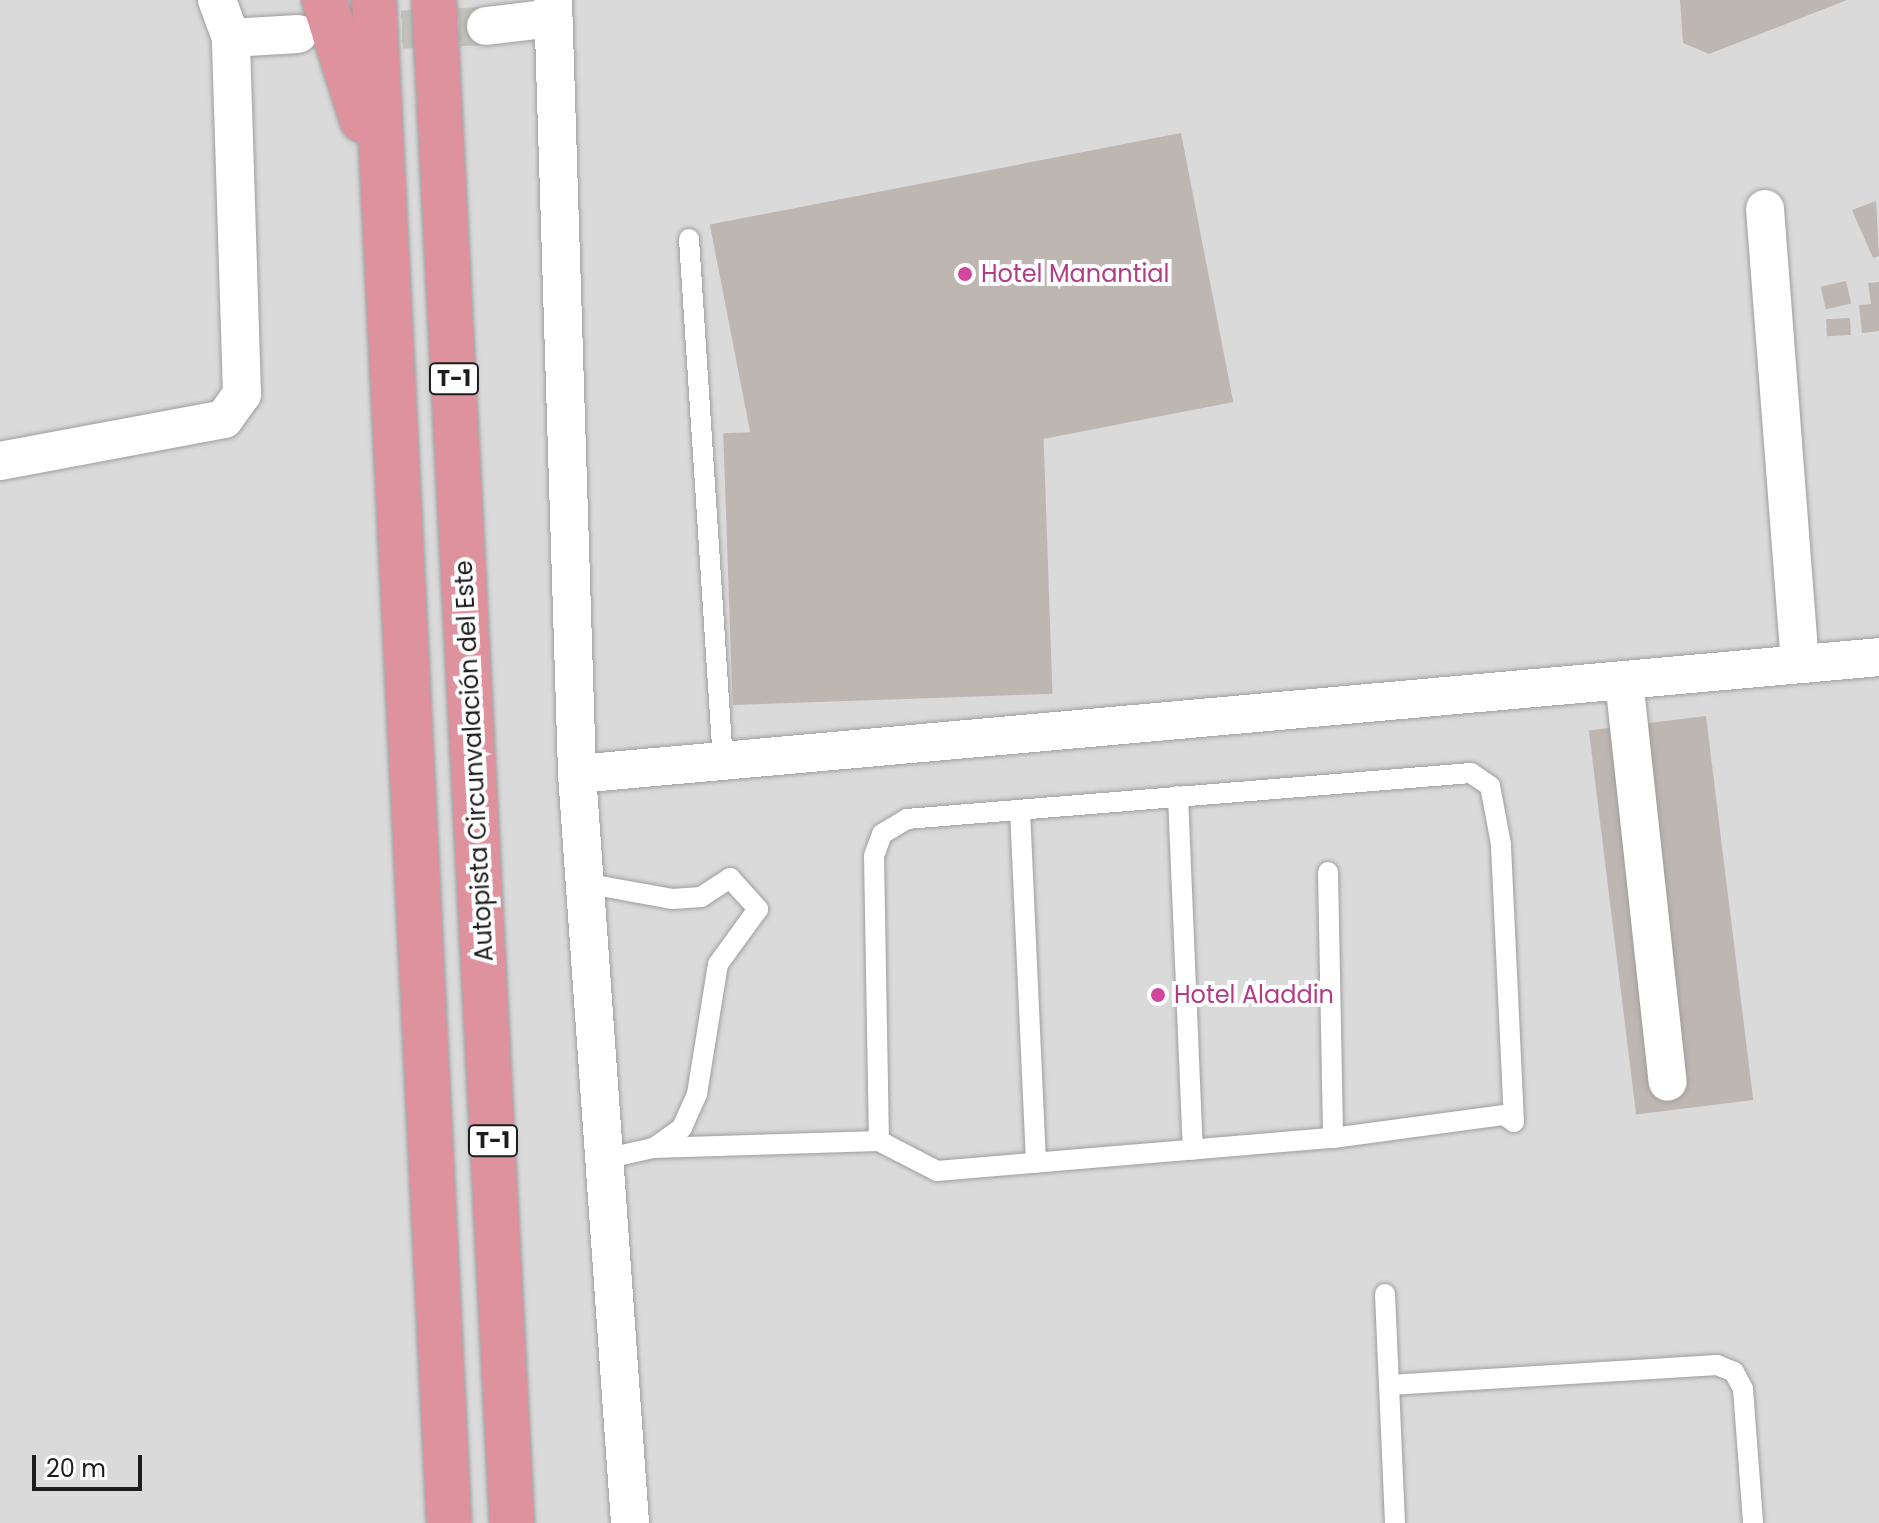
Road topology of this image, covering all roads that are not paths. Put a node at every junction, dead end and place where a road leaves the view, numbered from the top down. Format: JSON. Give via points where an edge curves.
{"nodes":[{"id":1,"x":217,"y":0,"type":"edge"},
{"id":2,"x":324,"y":0,"type":"edge"},
{"id":3,"x":374,"y":0,"type":"edge"},
{"id":4,"x":434,"y":0,"type":"edge"},
{"id":5,"x":553,"y":9,"type":"edge"},
{"id":6,"x":486,"y":26,"type":"tunnel mouth"},
{"id":7,"x":298,"y":34,"type":"dead end"},
{"id":8,"x":231,"y":38,"type":"junction"},
{"id":9,"x":378,"y":168,"type":"junction"},
{"id":10,"x":1765,"y":209,"type":"dead end"},
{"id":11,"x":689,"y":239,"type":"dead end"},
{"id":12,"x":0,"y":461,"type":"edge"},
{"id":13,"x":1879,"y":657,"type":"edge"},
{"id":14,"x":1800,"y":662,"type":"junction"},
{"id":15,"x":1624,"y":680,"type":"junction"},
{"id":16,"x":723,"y":762,"type":"junction"},
{"id":17,"x":577,"y":774,"type":"junction"},
{"id":18,"x":1178,"y":796,"type":"junction"},
{"id":19,"x":1020,"y":810,"type":"junction"},
{"id":20,"x":1328,"y":872,"type":"dead end"},
{"id":21,"x":584,"y":883,"type":"junction"},
{"id":22,"x":1668,"y":1082,"type":"dead end"},
{"id":23,"x":1333,"y":1138,"type":"junction"},
{"id":24,"x":879,"y":1141,"type":"junction"},
{"id":25,"x":653,"y":1148,"type":"junction"},
{"id":26,"x":1193,"y":1150,"type":"junction"},
{"id":27,"x":604,"y":1159,"type":"junction"},
{"id":28,"x":1036,"y":1163,"type":"junction"},
{"id":29,"x":1385,"y":1294,"type":"dead end"},
{"id":30,"x":1389,"y":1385,"type":"junction"},
{"id":31,"x":449,"y":1523,"type":"edge"},
{"id":32,"x":512,"y":1523,"type":"edge"},
{"id":33,"x":630,"y":1523,"type":"edge"},
{"id":34,"x":1395,"y":1523,"type":"edge"},
{"id":35,"x":1753,"y":1523,"type":"edge"}],
"edges":[{"from":1,"to":8,"type":"street"},
{"from":2,"to":9,"type":"highway"},
{"from":3,"to":9,"type":"highway"},
{"from":4,"to":32,"type":"highway","name":"Autopista Circunvalación del Este","number":"T-1"},
{"from":5,"to":6,"type":"street"},
{"from":5,"to":17,"type":"street"},
{"from":7,"to":8,"type":"street"},
{"from":8,"to":12,"type":"street","via":[[242,394],[224,419]]},
{"from":9,"to":31,"type":"highway","number":"T-1"},
{"from":10,"to":14,"type":"street"},
{"from":11,"to":16,"type":"lane"},
{"from":13,"to":14,"type":"street"},
{"from":14,"to":15,"type":"street"},
{"from":15,"to":16,"type":"street"},
{"from":15,"to":22,"type":"street"},
{"from":16,"to":17,"type":"street"},
{"from":17,"to":21,"type":"street"},
{"from":18,"to":19,"type":"lane"},
{"from":18,"to":23,"type":"lane","via":[[1471,773],[1490,786],[1501,844],[1514,1122],[1504,1115]]},
{"from":18,"to":26,"type":"lane"},
{"from":19,"to":24,"type":"lane","via":[[907,819],[882,834],[874,856]]},
{"from":19,"to":28,"type":"lane"},
{"from":20,"to":23,"type":"lane"},
{"from":21,"to":25,"type":"lane","via":[[672,899],[701,897],[730,878],[758,909],[718,964],[687,1117]]},
{"from":21,"to":27,"type":"street"},
{"from":23,"to":26,"type":"lane"},
{"from":24,"to":25,"type":"lane"},
{"from":24,"to":28,"type":"lane","via":[[937,1171]]},
{"from":25,"to":27,"type":"lane"},
{"from":26,"to":28,"type":"lane"},
{"from":27,"to":33,"type":"street"},
{"from":29,"to":30,"type":"lane"},
{"from":30,"to":34,"type":"lane"},
{"from":30,"to":35,"type":"lane","via":[[1717,1365],[1734,1372],[1743,1389]]}]}
